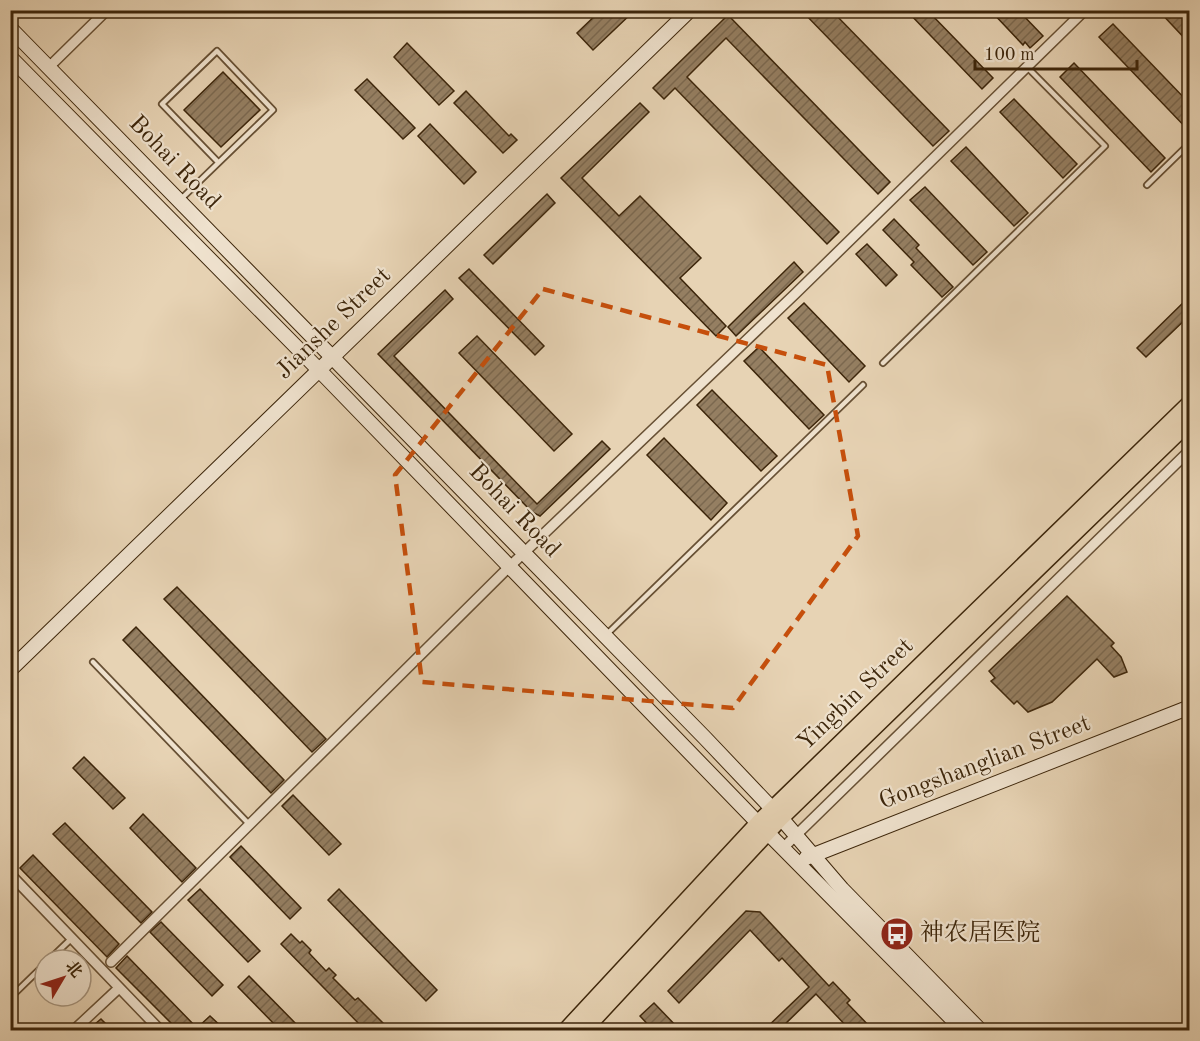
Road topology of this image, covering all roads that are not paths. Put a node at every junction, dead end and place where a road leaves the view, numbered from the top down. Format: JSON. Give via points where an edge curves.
{"nodes":[{"id":1,"x":107,"y":10,"type":"edge"},
{"id":2,"x":690,"y":10,"type":"edge"},
{"id":3,"x":1085,"y":10,"type":"edge"},
{"id":4,"x":10,"y":28,"type":"edge"},
{"id":5,"x":10,"y":57,"type":"edge"},
{"id":6,"x":49,"y":67,"type":"junction"},
{"id":7,"x":1027,"y":67,"type":"junction"},
{"id":8,"x":1190,"y":144,"type":"edge"},
{"id":9,"x":219,"y":162,"type":"junction"},
{"id":10,"x":1147,"y":185,"type":"dead end"},
{"id":11,"x":179,"y":200,"type":"junction"},
{"id":12,"x":332,"y":357,"type":"junction"},
{"id":13,"x":883,"y":363,"type":"dead end"},
{"id":14,"x":320,"y":370,"type":"junction"},
{"id":15,"x":863,"y":385,"type":"dead end"},
{"id":16,"x":1190,"y":403,"type":"edge"},
{"id":17,"x":1190,"y":421,"type":"edge"},
{"id":18,"x":1190,"y":450,"type":"edge"},
{"id":19,"x":524,"y":553,"type":"junction"},
{"id":20,"x":509,"y":567,"type":"junction"},
{"id":21,"x":604,"y":636,"type":"junction"},
{"id":22,"x":93,"y":662,"type":"dead end"},
{"id":23,"x":10,"y":670,"type":"edge"},
{"id":24,"x":1190,"y":707,"type":"edge"},
{"id":25,"x":777,"y":814,"type":"junction"},
{"id":26,"x":249,"y":824,"type":"junction"},
{"id":27,"x":763,"y":828,"type":"junction"},
{"id":28,"x":796,"y":835,"type":"junction"},
{"id":29,"x":784,"y":847,"type":"junction"},
{"id":30,"x":813,"y":855,"type":"junction"},
{"id":31,"x":798,"y":861,"type":"junction"},
{"id":32,"x":10,"y":874,"type":"edge"},
{"id":33,"x":72,"y":938,"type":"junction"},
{"id":34,"x":62,"y":948,"type":"edge"},
{"id":35,"x":111,"y":962,"type":"dead end"},
{"id":36,"x":33,"y":976,"type":"edge"},
{"id":37,"x":119,"y":988,"type":"junction"},
{"id":38,"x":10,"y":998,"type":"edge"},
{"id":39,"x":74,"y":1030,"type":"edge"},
{"id":40,"x":160,"y":1030,"type":"edge"},
{"id":41,"x":566,"y":1030,"type":"edge"},
{"id":42,"x":584,"y":1030,"type":"edge"},
{"id":43,"x":963,"y":1030,"type":"edge"},
{"id":44,"x":980,"y":1030,"type":"edge"}],
"edges":[{"from":1,"to":6,"type":"street"},
{"from":2,"to":12,"type":"main road","name":"Jianshe Street"},
{"from":3,"to":7,"type":"street"},
{"from":4,"to":6,"type":"main road","name":"Bohai Road"},
{"from":5,"to":14,"type":"main road","name":"Bohai Road"},
{"from":6,"to":11,"type":"main road","name":"Bohai Road"},
{"from":7,"to":13,"type":"lane","via":[[1105,146]]},
{"from":7,"to":19,"type":"street"},
{"from":8,"to":10,"type":"lane"},
{"from":9,"to":9,"type":"lane","via":[[162,104],[217,51],[273,110]]},
{"from":9,"to":11,"type":"lane"},
{"from":11,"to":12,"type":"main road","name":"Bohai Road"},
{"from":12,"to":14,"type":"main road","name":"Jianshe Street"},
{"from":12,"to":19,"type":"main road","name":"Bohai Road"},
{"from":14,"to":20,"type":"main road","name":"Bohai Road"},
{"from":14,"to":23,"type":"main road","name":"Jianshe Street"},
{"from":15,"to":21,"type":"lane"},
{"from":16,"to":25,"type":"main road","name":"Yingbin Street"},
{"from":17,"to":25,"type":"main road","name":"Yingbin Street"},
{"from":18,"to":28,"type":"street"},
{"from":19,"to":20,"type":"street"},
{"from":19,"to":21,"type":"main road","name":"Bohai Road"},
{"from":20,"to":26,"type":"street"},
{"from":20,"to":27,"type":"main road","name":"Bohai Road"},
{"from":21,"to":25,"type":"main road","name":"Bohai Road"},
{"from":22,"to":26,"type":"lane"},
{"from":24,"to":30,"type":"main road","name":"Gongshanglian Street"},
{"from":25,"to":27,"type":"main road","name":"Yingbin Street"},
{"from":25,"to":28,"type":"main road","name":"Bohai Road"},
{"from":26,"to":35,"type":"street"},
{"from":27,"to":29,"type":"main road","name":"Bohai Road"},
{"from":27,"to":41,"type":"main road","name":"Yingbin Street"},
{"from":27,"to":42,"type":"main road","name":"Yingbin Street"},
{"from":28,"to":29,"type":"street"},
{"from":28,"to":30,"type":"main road","name":"Bohai Road"},
{"from":29,"to":31,"type":"main road","name":"Bohai Road"},
{"from":30,"to":31,"type":"main road","name":"Gongshanglian Street"},
{"from":30,"to":44,"type":"main road","name":"Bohai Road"},
{"from":31,"to":43,"type":"main road","name":"Bohai Road"},
{"from":32,"to":33,"type":"street"},
{"from":33,"to":34,"type":"lane"},
{"from":33,"to":37,"type":"street"},
{"from":36,"to":38,"type":"lane"},
{"from":37,"to":39,"type":"street"},
{"from":37,"to":40,"type":"street"}]}
